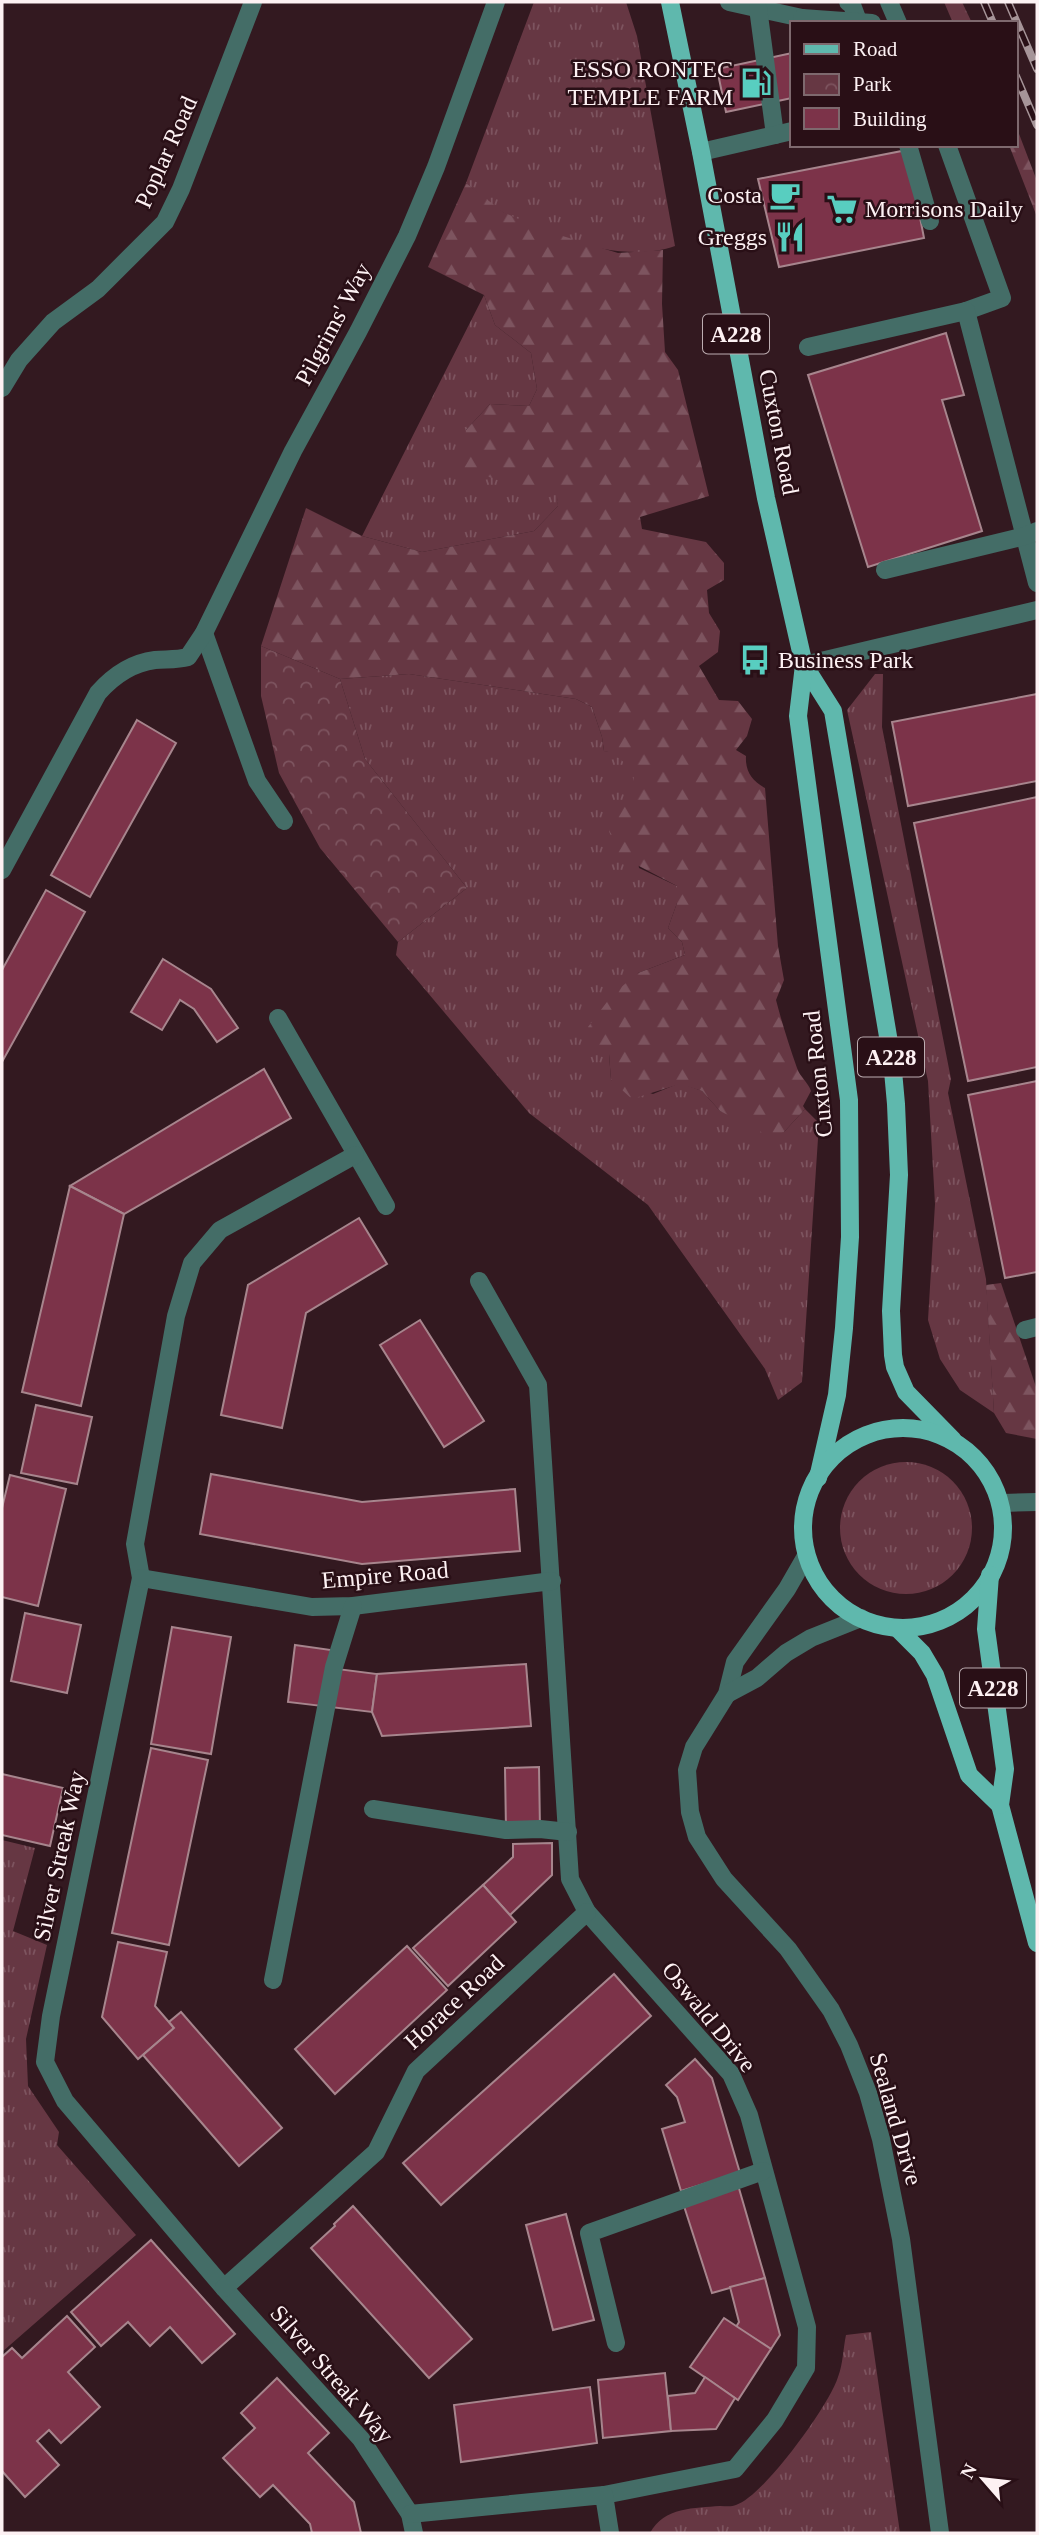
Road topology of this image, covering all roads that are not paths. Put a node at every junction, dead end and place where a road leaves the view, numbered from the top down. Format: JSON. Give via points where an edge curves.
{"nodes":[{"id":1,"x":253,"y":2,"type":"edge"},
{"id":2,"x":496,"y":2,"type":"edge"},
{"id":3,"x":670,"y":2,"type":"edge"},
{"id":4,"x":729,"y":2,"type":"edge"},
{"id":5,"x":848,"y":2,"type":"edge"},
{"id":6,"x":889,"y":2,"type":"edge"},
{"id":7,"x":758,"y":8,"type":"junction"},
{"id":8,"x":803,"y":20,"type":"edge"},
{"id":9,"x":834,"y":21,"type":"edge"},
{"id":10,"x":864,"y":21,"type":"edge"},
{"id":11,"x":897,"y":21,"type":"edge"},
{"id":12,"x":783,"y":133,"type":"edge"},
{"id":13,"x":909,"y":147,"type":"edge"},
{"id":14,"x":948,"y":147,"type":"edge"},
{"id":15,"x":701,"y":152,"type":"junction"},
{"id":16,"x":930,"y":221,"type":"dead end"},
{"id":17,"x":965,"y":311,"type":"junction"},
{"id":18,"x":808,"y":347,"type":"dead end"},
{"id":19,"x":2,"y":388,"type":"edge"},
{"id":20,"x":1031,"y":533,"type":"edge"},
{"id":21,"x":885,"y":570,"type":"dead end"},
{"id":22,"x":1037,"y":583,"type":"edge"},
{"id":23,"x":1037,"y":610,"type":"edge"},
{"id":24,"x":204,"y":633,"type":"junction"},
{"id":25,"x":804,"y":665,"type":"junction"},
{"id":26,"x":284,"y":821,"type":"dead end"},
{"id":27,"x":2,"y":870,"type":"edge"},
{"id":28,"x":278,"y":1018,"type":"dead end"},
{"id":29,"x":355,"y":1154,"type":"junction"},
{"id":30,"x":386,"y":1206,"type":"dead end"},
{"id":31,"x":479,"y":1281,"type":"dead end"},
{"id":32,"x":953,"y":1440,"type":"junction"},
{"id":33,"x":818,"y":1478,"type":"junction"},
{"id":34,"x":1037,"y":1502,"type":"edge"},
{"id":35,"x":1003,"y":1503,"type":"junction"},
{"id":36,"x":806,"y":1556,"type":"junction"},
{"id":37,"x":990,"y":1571,"type":"junction"},
{"id":38,"x":141,"y":1578,"type":"junction"},
{"id":39,"x":552,"y":1581,"type":"junction"},
{"id":40,"x":353,"y":1606,"type":"junction"},
{"id":41,"x":861,"y":1618,"type":"junction"},
{"id":42,"x":897,"y":1628,"type":"junction"},
{"id":43,"x":727,"y":1694,"type":"junction"},
{"id":44,"x":1000,"y":1805,"type":"junction"},
{"id":45,"x":373,"y":1809,"type":"dead end"},
{"id":46,"x":568,"y":1832,"type":"junction"},
{"id":47,"x":587,"y":1912,"type":"junction"},
{"id":48,"x":1037,"y":1943,"type":"edge"},
{"id":49,"x":273,"y":1980,"type":"dead end"},
{"id":50,"x":763,"y":2171,"type":"junction"},
{"id":51,"x":224,"y":2288,"type":"junction"},
{"id":52,"x":616,"y":2343,"type":"dead end"},
{"id":53,"x":604,"y":2495,"type":"junction"},
{"id":54,"x":410,"y":2514,"type":"junction"},
{"id":55,"x":414,"y":2533,"type":"edge"},
{"id":56,"x":610,"y":2533,"type":"edge"},
{"id":57,"x":940,"y":2533,"type":"edge"}],
"edges":[{"from":1,"to":19,"type":"street","name":"Poplar Road","via":[[165,222],[98,289],[53,322],[19,360]]},
{"from":2,"to":24,"type":"street","name":"Pilgrims' Way","via":[[407,236],[293,451]]},
{"from":3,"to":15,"type":"main road","name":"Cuxton Road","number":"A228"},
{"from":4,"to":7,"type":"street"},
{"from":5,"to":10,"type":"street"},
{"from":6,"to":11,"type":"street"},
{"from":7,"to":8,"type":"street"},
{"from":7,"to":12,"type":"street"},
{"from":8,"to":9,"type":"street"},
{"from":12,"to":15,"type":"street"},
{"from":13,"to":16,"type":"street"},
{"from":14,"to":17,"type":"street","via":[[1002,298]]},
{"from":15,"to":25,"type":"main road","name":"Cuxton Road","number":"A228","via":[[766,498]]},
{"from":17,"to":18,"type":"street"},
{"from":17,"to":20,"type":"street"},
{"from":20,"to":21,"type":"street"},
{"from":20,"to":22,"type":"street"},
{"from":23,"to":25,"type":"street"},
{"from":24,"to":26,"type":"street","via":[[257,782]]},
{"from":24,"to":27,"type":"street","name":"Pilgrims' Way","via":[[188,657],[135,665],[103,686]]},
{"from":25,"to":32,"type":"main road","name":"Cuxton Road","number":"A228","via":[[833,711],[892,1060],[899,1146],[891,1311],[895,1367],[910,1398]]},
{"from":25,"to":33,"type":"main road","name":"Cuxton Road","number":"A228","via":[[799,716],[849,1100],[851,1189],[840,1373]]},
{"from":28,"to":29,"type":"street"},
{"from":29,"to":30,"type":"street"},
{"from":29,"to":38,"type":"street","name":"Silver Streak Way","via":[[220,1230],[192,1264],[176,1316],[135,1544]]},
{"from":31,"to":39,"type":"street","name":"Oswald Drive","via":[[538,1385]]},
{"from":32,"to":33,"type":"main road","via":[[922,1429],[877,1433],[845,1449]]},
{"from":32,"to":35,"type":"main road","via":[[987,1468]]},
{"from":33,"to":36,"type":"main road","via":[[803,1523]]},
{"from":34,"to":35,"type":"street"},
{"from":35,"to":37,"type":"main road","via":[[998,1551]]},
{"from":36,"to":41,"type":"main road","via":[[822,1588]]},
{"from":36,"to":43,"type":"street","name":"Sealand Drive","via":[[735,1662]]},
{"from":37,"to":42,"type":"main road","via":[[971,1599],[952,1614],[931,1624]]},
{"from":37,"to":44,"type":"main road","number":"A228","via":[[986,1629],[1006,1769]]},
{"from":38,"to":40,"type":"street","name":"Empire Road","via":[[312,1607]]},
{"from":38,"to":51,"type":"street","name":"Silver Streak Way","via":[[45,2062],[65,2101]]},
{"from":39,"to":40,"type":"street","name":"Empire Road"},
{"from":39,"to":46,"type":"street","name":"Oswald Drive"},
{"from":40,"to":49,"type":"street","via":[[334,1667]]},
{"from":41,"to":42,"type":"main road"},
{"from":41,"to":43,"type":"street","name":"Sealand Drive","via":[[811,1638]]},
{"from":42,"to":44,"type":"main road","number":"A228","via":[[922,1653],[935,1675],[969,1775]]},
{"from":43,"to":57,"type":"street","name":"Sealand Drive","via":[[705,1727],[689,1764],[693,1824],[724,1880],[788,1949],[831,2010],[868,2093],[901,2239]]},
{"from":44,"to":48,"type":"main road","number":"A228"},
{"from":45,"to":46,"type":"street","via":[[506,1830]]},
{"from":46,"to":47,"type":"street","name":"Oswald Drive","via":[[570,1879]]},
{"from":47,"to":50,"type":"street","name":"Oswald Drive","via":[[731,2074],[749,2115]]},
{"from":47,"to":51,"type":"street","name":"Horace Road","via":[[416,2071],[376,2152]]},
{"from":50,"to":52,"type":"street","via":[[589,2232]]},
{"from":50,"to":53,"type":"street","name":"Oswald Drive","via":[[807,2327],[806,2368],[775,2420],[735,2469]]},
{"from":51,"to":54,"type":"street","name":"Silver Streak Way","via":[[360,2439]]},
{"from":53,"to":54,"type":"street","name":"Oswald Drive"},
{"from":53,"to":56,"type":"street"},
{"from":54,"to":55,"type":"street","name":"Silver Streak Way"}]}
